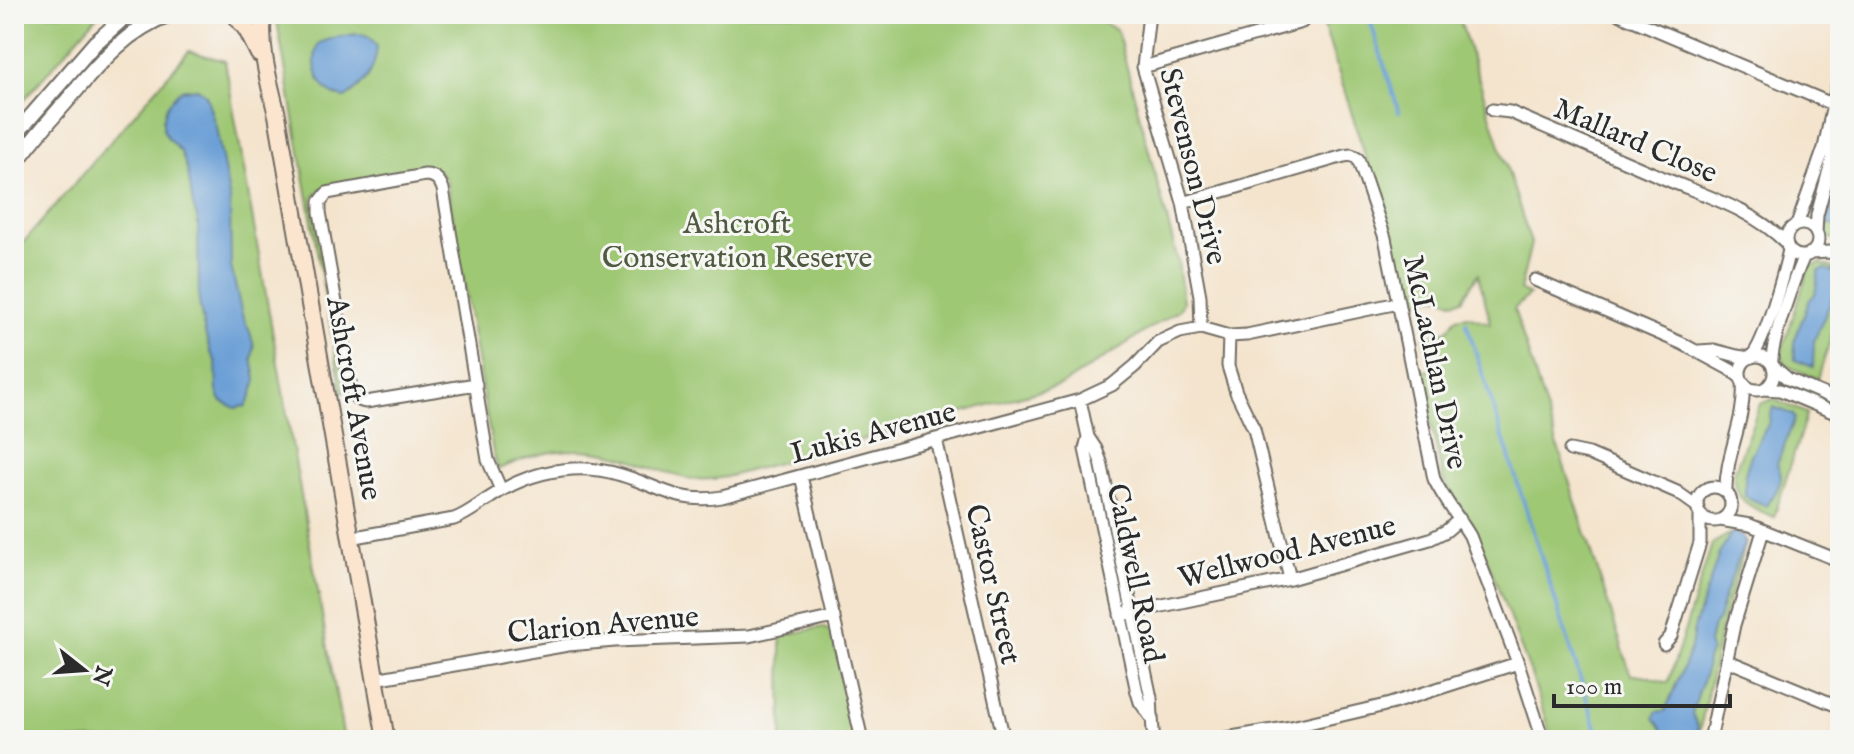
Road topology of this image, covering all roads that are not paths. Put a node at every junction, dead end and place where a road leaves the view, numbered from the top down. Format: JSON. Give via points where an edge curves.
{"nodes":[{"id":1,"x":128,"y":14,"type":"edge"},
{"id":2,"x":170,"y":14,"type":"edge"},
{"id":3,"x":263,"y":14,"type":"edge"},
{"id":4,"x":1149,"y":14,"type":"edge"},
{"id":5,"x":1308,"y":14,"type":"edge"},
{"id":6,"x":1619,"y":14,"type":"edge"},
{"id":7,"x":239,"y":15,"type":"edge"},
{"id":8,"x":266,"y":66,"type":"junction"},
{"id":9,"x":1143,"y":67,"type":"junction"},
{"id":10,"x":1840,"y":71,"type":"edge"},
{"id":11,"x":1834,"y":105,"type":"junction"},
{"id":12,"x":1492,"y":110,"type":"dead end"},
{"id":13,"x":1840,"y":129,"type":"edge"},
{"id":14,"x":14,"y":136,"type":"edge"},
{"id":15,"x":14,"y":165,"type":"edge"},
{"id":16,"x":1183,"y":203,"type":"junction"},
{"id":17,"x":1760,"y":221,"type":"junction"},
{"id":18,"x":1795,"y":226,"type":"junction"},
{"id":19,"x":1817,"y":234,"type":"junction"},
{"id":20,"x":1788,"y":246,"type":"junction"},
{"id":21,"x":1807,"y":255,"type":"junction"},
{"id":22,"x":1840,"y":255,"type":"edge"},
{"id":23,"x":1535,"y":280,"type":"dead end"},
{"id":24,"x":1398,"y":303,"type":"junction"},
{"id":25,"x":1201,"y":328,"type":"junction"},
{"id":26,"x":1229,"y":336,"type":"junction"},
{"id":27,"x":1699,"y":351,"type":"junction"},
{"id":28,"x":1750,"y":357,"type":"junction"},
{"id":29,"x":1772,"y":365,"type":"junction"},
{"id":30,"x":1742,"y":381,"type":"junction"},
{"id":31,"x":476,"y":384,"type":"junction"},
{"id":32,"x":1762,"y":389,"type":"junction"},
{"id":33,"x":1080,"y":400,"type":"junction"},
{"id":34,"x":1840,"y":401,"type":"edge"},
{"id":35,"x":1840,"y":415,"type":"edge"},
{"id":36,"x":1742,"y":416,"type":"junction"},
{"id":37,"x":1088,"y":437,"type":"junction"},
{"id":38,"x":936,"y":439,"type":"junction"},
{"id":39,"x":1570,"y":450,"type":"dead end"},
{"id":40,"x":1728,"y":462,"type":"junction"},
{"id":41,"x":801,"y":476,"type":"junction"},
{"id":42,"x":1707,"y":488,"type":"junction"},
{"id":43,"x":501,"y":490,"type":"junction"},
{"id":44,"x":1677,"y":492,"type":"junction"},
{"id":45,"x":1728,"y":497,"type":"junction"},
{"id":46,"x":1699,"y":510,"type":"junction"},
{"id":47,"x":1460,"y":519,"type":"junction"},
{"id":48,"x":1720,"y":520,"type":"junction"},
{"id":49,"x":1750,"y":525,"type":"junction"},
{"id":50,"x":1763,"y":531,"type":"junction"},
{"id":51,"x":350,"y":538,"type":"junction"},
{"id":52,"x":1700,"y":543,"type":"junction"},
{"id":53,"x":1840,"y":561,"type":"edge"},
{"id":54,"x":1290,"y":579,"type":"junction"},
{"id":55,"x":1133,"y":612,"type":"junction"},
{"id":56,"x":1120,"y":615,"type":"junction"},
{"id":57,"x":834,"y":617,"type":"junction"},
{"id":58,"x":1664,"y":644,"type":"dead end"},
{"id":59,"x":1726,"y":660,"type":"junction"},
{"id":60,"x":1518,"y":663,"type":"junction"},
{"id":61,"x":375,"y":679,"type":"junction"},
{"id":62,"x":1840,"y":707,"type":"edge"},
{"id":63,"x":1150,"y":716,"type":"junction"},
{"id":64,"x":386,"y":740,"type":"edge"},
{"id":65,"x":862,"y":740,"type":"edge"},
{"id":66,"x":1004,"y":740,"type":"edge"},
{"id":67,"x":1152,"y":740,"type":"edge"},
{"id":68,"x":1214,"y":740,"type":"edge"},
{"id":69,"x":1543,"y":740,"type":"edge"},
{"id":70,"x":1710,"y":740,"type":"edge"}],
"edges":[{"from":1,"to":14,"type":"street","via":[[95,43]]},
{"from":2,"to":15,"type":"street","via":[[143,26],[110,53]]},
{"from":3,"to":8,"type":"main road","name":"Ashcroft Avenue"},
{"from":4,"to":9,"type":"street","name":"Stevenson Drive"},
{"from":5,"to":9,"type":"street","via":[[1302,22]]},
{"from":6,"to":11,"type":"street"},
{"from":7,"to":8,"type":"main road","name":"Ashcroft Avenue"},
{"from":8,"to":51,"type":"main road","name":"Ashcroft Avenue"},
{"from":9,"to":16,"type":"street","name":"Stevenson Drive"},
{"from":10,"to":11,"type":"street"},
{"from":11,"to":18,"type":"street"},
{"from":12,"to":17,"type":"street","name":"Mallard Close","via":[[1510,112]]},
{"from":13,"to":19,"type":"street","via":[[1817,215]]},
{"from":16,"to":24,"type":"street","name":"McLachlan Drive","via":[[1355,156],[1385,238]]},
{"from":16,"to":25,"type":"street","name":"Stevenson Drive"},
{"from":17,"to":18,"type":"street","name":"Mallard Close"},
{"from":17,"to":20,"type":"street","name":"Mallard Close"},
{"from":18,"to":19,"type":"street","via":[[1810,226]]},
{"from":18,"to":20,"type":"street","via":[[1787,234]]},
{"from":19,"to":21,"type":"street","via":[[1816,248]]},
{"from":19,"to":22,"type":"street"},
{"from":20,"to":21,"type":"street","via":[[1796,255]]},
{"from":20,"to":28,"type":"street","via":[[1763,336]]},
{"from":21,"to":22,"type":"street"},
{"from":21,"to":29,"type":"street","via":[[1773,347]]},
{"from":23,"to":27,"type":"street"},
{"from":24,"to":26,"type":"street"},
{"from":24,"to":47,"type":"street","name":"McLachlan Drive","via":[[1434,479]]},
{"from":25,"to":26,"type":"street"},
{"from":25,"to":33,"type":"street","name":"Lukis Avenue","via":[[1158,342],[1112,385]]},
{"from":26,"to":54,"type":"street","via":[[1228,366],[1254,429]]},
{"from":27,"to":28,"type":"street"},
{"from":27,"to":30,"type":"street"},
{"from":28,"to":29,"type":"street","via":[[1763,357]]},
{"from":28,"to":30,"type":"street","via":[[1741,366]]},
{"from":29,"to":32,"type":"street","via":[[1773,379]]},
{"from":29,"to":34,"type":"street","via":[[1788,379]]},
{"from":30,"to":32,"type":"street","via":[[1750,389]]},
{"from":30,"to":36,"type":"street"},
{"from":31,"to":31,"type":"street","via":[[440,181],[425,175],[327,193],[320,212],[354,396],[366,402]]},
{"from":31,"to":43,"type":"street","via":[[488,460]]},
{"from":32,"to":35,"type":"street","via":[[1780,390]]},
{"from":32,"to":36,"type":"street"},
{"from":33,"to":37,"type":"street","name":"Caldwell Road"},
{"from":33,"to":38,"type":"street","name":"Lukis Avenue"},
{"from":36,"to":40,"type":"street"},
{"from":37,"to":55,"type":"street","name":"Caldwell Road","via":[[1101,462]]},
{"from":37,"to":56,"type":"street","name":"Caldwell Road","via":[[1085,449]]},
{"from":38,"to":41,"type":"street","name":"Lukis Avenue"},
{"from":38,"to":66,"type":"street","name":"Castor Street"},
{"from":39,"to":44,"type":"street"},
{"from":40,"to":42,"type":"street"},
{"from":40,"to":45,"type":"street"},
{"from":41,"to":43,"type":"street","name":"Lukis Avenue","via":[[712,499],[672,495],[589,469],[548,472]]},
{"from":41,"to":57,"type":"street"},
{"from":42,"to":44,"type":"street"},
{"from":42,"to":45,"type":"street","via":[[1718,487]]},
{"from":42,"to":46,"type":"street","via":[[1699,497]]},
{"from":43,"to":51,"type":"street","name":"Lukis Avenue","via":[[454,519]]},
{"from":44,"to":46,"type":"street"},
{"from":45,"to":48,"type":"street","via":[[1729,512]]},
{"from":45,"to":49,"type":"street"},
{"from":46,"to":48,"type":"street","via":[[1708,520]]},
{"from":46,"to":52,"type":"street"},
{"from":47,"to":54,"type":"street","name":"Wellwood Avenue","via":[[1430,539]]},
{"from":47,"to":60,"type":"street","name":"McLachlan Drive"},
{"from":48,"to":49,"type":"street"},
{"from":48,"to":52,"type":"street"},
{"from":49,"to":50,"type":"street"},
{"from":50,"to":53,"type":"street"},
{"from":50,"to":59,"type":"street"},
{"from":51,"to":61,"type":"main road","name":"Ashcroft Avenue"},
{"from":52,"to":58,"type":"street"},
{"from":54,"to":55,"type":"street","name":"Wellwood Avenue"},
{"from":55,"to":56,"type":"street","name":"Wellwood Avenue"},
{"from":55,"to":63,"type":"street","name":"Caldwell Road"},
{"from":56,"to":63,"type":"street","name":"Caldwell Road","via":[[1140,702]]},
{"from":57,"to":61,"type":"street","name":"Clarion Avenue","via":[[749,636],[568,645]]},
{"from":57,"to":65,"type":"street"},
{"from":59,"to":62,"type":"street"},
{"from":59,"to":70,"type":"street"},
{"from":60,"to":68,"type":"street","via":[[1390,704]]},
{"from":60,"to":69,"type":"street","name":"McLachlan Drive"},
{"from":61,"to":64,"type":"main road","name":"Ashcroft Avenue"},
{"from":63,"to":67,"type":"street","name":"Caldwell Road"}]}
